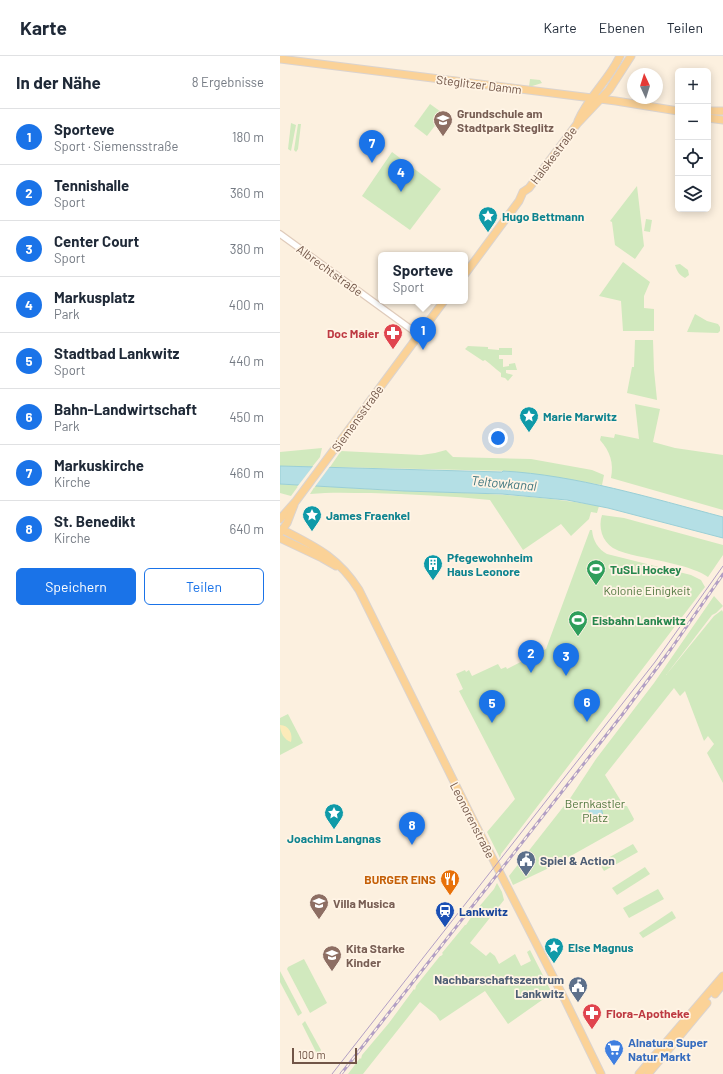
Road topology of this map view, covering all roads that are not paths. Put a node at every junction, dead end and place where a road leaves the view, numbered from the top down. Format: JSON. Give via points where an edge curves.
{"nodes":[{"id":1,"x":620,"y":56,"type":"edge"},
{"id":2,"x":631,"y":56,"type":"edge"},
{"id":3,"x":280,"y":59,"type":"edge"},
{"id":4,"x":591,"y":98,"type":"junction"},
{"id":5,"x":601,"y":99,"type":"junction"},
{"id":6,"x":675,"y":111,"type":"edge"},
{"id":7,"x":711,"y":111,"type":"edge"},
{"id":8,"x":723,"y":111,"type":"edge"},
{"id":9,"x":711,"y":118,"type":"edge"},
{"id":10,"x":723,"y":120,"type":"edge"},
{"id":11,"x":577,"y":123,"type":"junction"},
{"id":12,"x":280,"y":234,"type":"edge"},
{"id":13,"x":468,"y":270,"type":"edge"},
{"id":14,"x":442,"y":304,"type":"edge"},
{"id":15,"x":419,"y":335,"type":"junction"},
{"id":16,"x":297,"y":499,"type":"junction"},
{"id":17,"x":280,"y":519,"type":"edge"},
{"id":18,"x":281,"y":531,"type":"edge"},
{"id":19,"x":280,"y":538,"type":"edge"},
{"id":20,"x":343,"y":570,"type":"junction"},
{"id":21,"x":723,"y":976,"type":"edge"},
{"id":22,"x":723,"y":984,"type":"edge"},
{"id":23,"x":602,"y":1073,"type":"edge"},
{"id":24,"x":639,"y":1074,"type":"edge"},
{"id":25,"x":648,"y":1074,"type":"edge"}],
"edges":[{"from":1,"to":4,"type":"main road","name":"Halskestraße"},
{"from":2,"to":5,"type":"main road","name":"Halskestraße"},
{"from":3,"to":4,"type":"main road","name":"Steglitzer Damm"},
{"from":4,"to":5,"type":"main road","name":"Steglitzer Damm"},
{"from":4,"to":11,"type":"main road","name":"Halskestraße"},
{"from":5,"to":6,"type":"main road","name":"Steglitzer Damm"},
{"from":5,"to":11,"type":"main road","name":"Halskestraße"},
{"from":7,"to":8,"type":"main road"},
{"from":9,"to":10,"type":"main road"},
{"from":11,"to":13,"type":"main road","name":"Halskestraße","via":[[529,188],[528,193],[519,201]]},
{"from":12,"to":15,"type":"street","name":"Albrechtstraße"},
{"from":14,"to":15,"type":"main road"},
{"from":15,"to":16,"type":"main road","name":"Siemensstraße"},
{"from":16,"to":17,"type":"main road","name":"Siemensstraße"},
{"from":16,"to":18,"type":"main road","name":"Siemensstraße"},
{"from":18,"to":20,"type":"main road","name":"Leonorenstraße","via":[[317,547],[334,559]]},
{"from":19,"to":20,"type":"main road","name":"Leonorenstraße"},
{"from":20,"to":23,"type":"main road","name":"Leonorenstraße","via":[[359,590]]},
{"from":21,"to":24,"type":"main road"},
{"from":22,"to":25,"type":"main road"}]}
